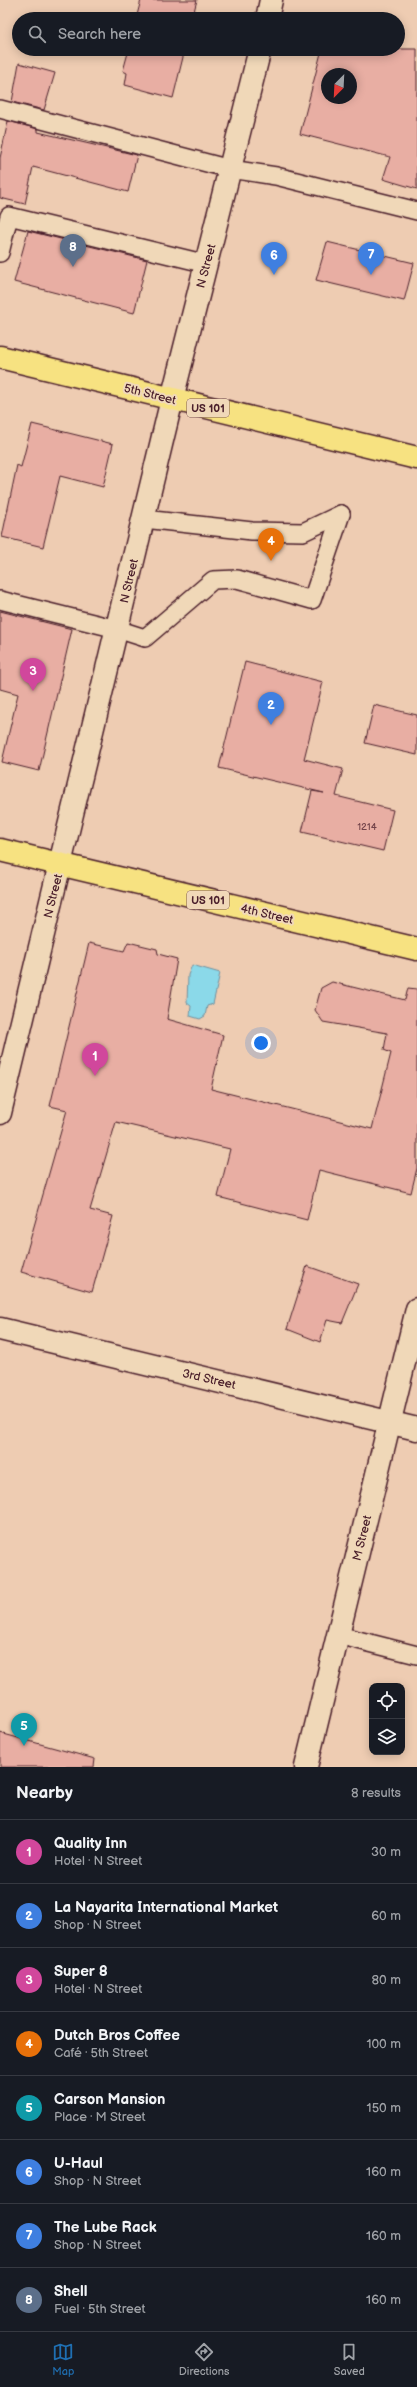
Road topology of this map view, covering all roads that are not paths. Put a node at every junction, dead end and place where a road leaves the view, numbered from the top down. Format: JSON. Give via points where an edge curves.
{"nodes":[{"id":1,"x":271,"y":0,"type":"edge"},
{"id":2,"x":268,"y":12,"type":"edge"},
{"id":3,"x":258,"y":56,"type":"edge"},
{"id":4,"x":0,"y":109,"type":"edge"},
{"id":5,"x":230,"y":169,"type":"junction"},
{"id":6,"x":417,"y":211,"type":"edge"},
{"id":7,"x":0,"y":253,"type":"edge"},
{"id":8,"x":207,"y":264,"type":"junction"},
{"id":9,"x":0,"y":357,"type":"edge"},
{"id":10,"x":172,"y":399,"type":"junction"},
{"id":11,"x":417,"y":458,"type":"edge"},
{"id":12,"x":144,"y":519,"type":"junction"},
{"id":13,"x":0,"y":600,"type":"edge"},
{"id":14,"x":117,"y":629,"type":"junction"},
{"id":15,"x":0,"y":850,"type":"edge"},
{"id":16,"x":61,"y":865,"type":"junction"},
{"id":17,"x":417,"y":949,"type":"edge"},
{"id":18,"x":0,"y":1113,"type":"edge"},
{"id":19,"x":417,"y":1309,"type":"edge"},
{"id":20,"x":0,"y":1329,"type":"edge"},
{"id":21,"x":390,"y":1422,"type":"junction"},
{"id":22,"x":417,"y":1429,"type":"edge"},
{"id":23,"x":338,"y":1635,"type":"junction"},
{"id":24,"x":417,"y":1654,"type":"edge"},
{"id":25,"x":306,"y":1767,"type":"edge"}],
"edges":[{"from":1,"to":2,"type":"street"},
{"from":3,"to":5,"type":"street","name":"N Street"},
{"from":4,"to":5,"type":"lane"},
{"from":5,"to":6,"type":"lane","via":[[276,176]]},
{"from":5,"to":8,"type":"street","name":"N Street"},
{"from":7,"to":8,"type":"lane","via":[[10,216]]},
{"from":8,"to":10,"type":"street","name":"N Street"},
{"from":9,"to":10,"type":"highway","name":"5th Street","number":"US 101"},
{"from":10,"to":11,"type":"highway","name":"5th Street","number":"US 101"},
{"from":10,"to":12,"type":"street","name":"N Street"},
{"from":12,"to":14,"type":"street","name":"N Street"},
{"from":12,"to":14,"type":"lane","via":[[252,531],[303,532],[340,514],[312,600],[237,578],[214,580],[145,638]]},
{"from":13,"to":14,"type":"lane"},
{"from":14,"to":16,"type":"street","name":"N Street"},
{"from":15,"to":16,"type":"highway","name":"4th Street","number":"US 101"},
{"from":16,"to":17,"type":"highway","name":"4th Street","number":"US 101"},
{"from":16,"to":18,"type":"street","name":"N Street"},
{"from":19,"to":21,"type":"street","name":"M Street"},
{"from":20,"to":21,"type":"street","name":"3rd Street"},
{"from":21,"to":22,"type":"street","name":"3rd Street"},
{"from":21,"to":23,"type":"street","name":"M Street"},
{"from":23,"to":24,"type":"lane"},
{"from":23,"to":25,"type":"street","name":"M Street"}]}
